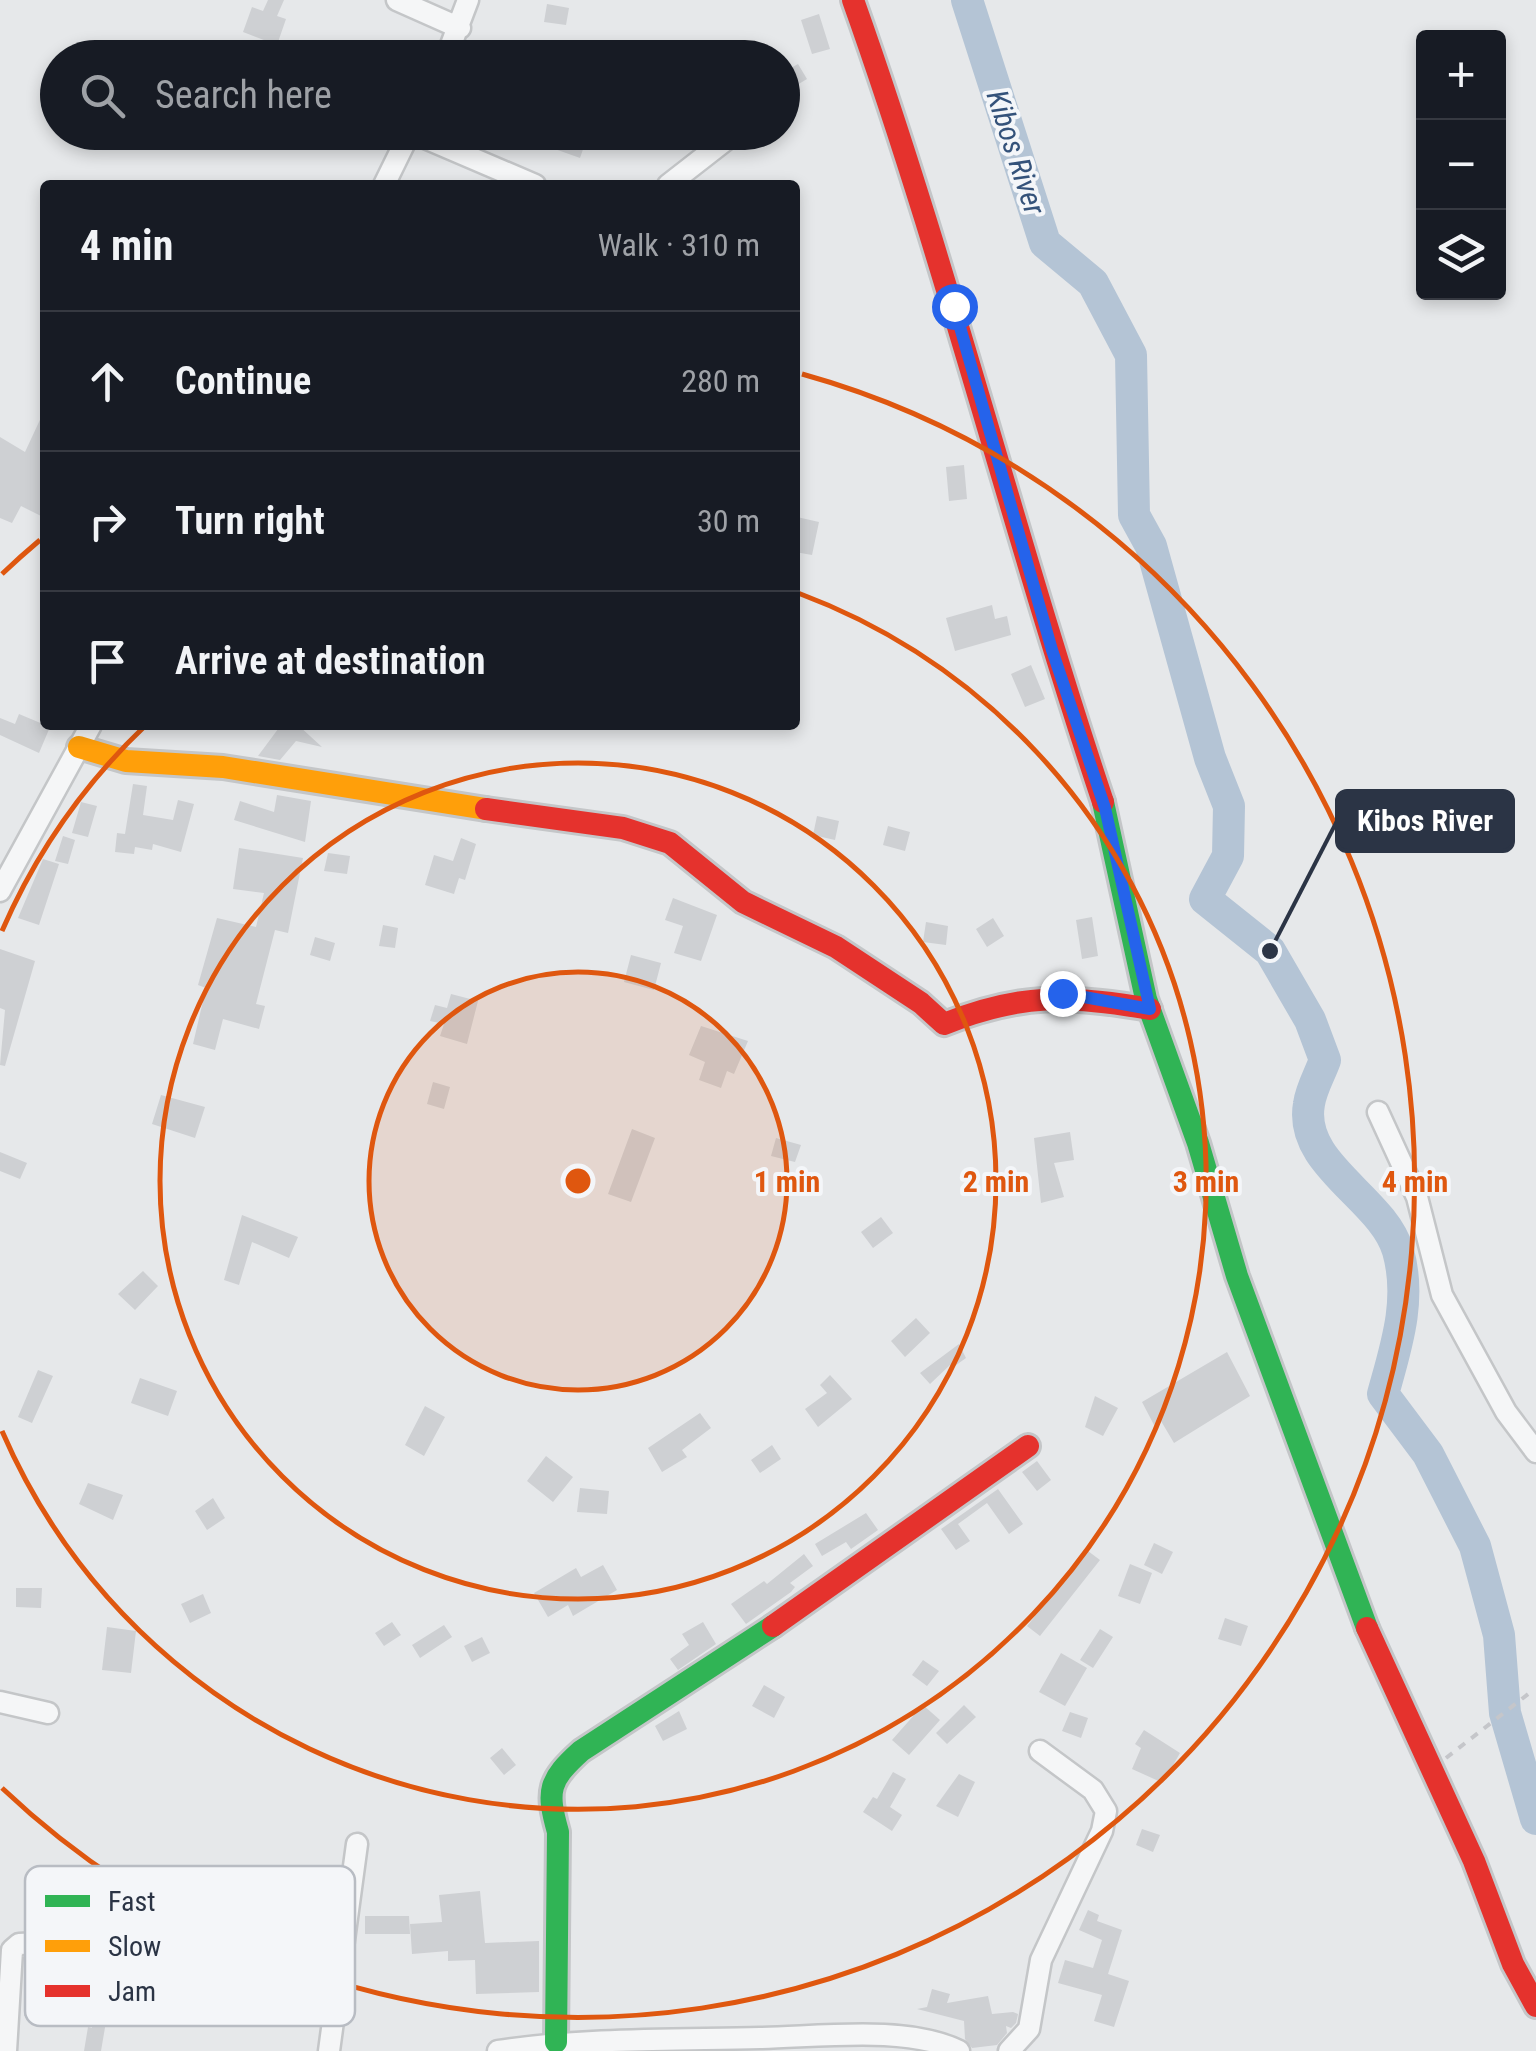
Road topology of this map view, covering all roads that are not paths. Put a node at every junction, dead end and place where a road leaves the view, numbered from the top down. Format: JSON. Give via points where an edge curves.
{"nodes":[{"id":1,"x":397,"y":0,"type":"edge"},
{"id":2,"x":468,"y":0,"type":"edge"},
{"id":3,"x":853,"y":0,"type":"edge"},
{"id":4,"x":460,"y":28,"type":"junction"},
{"id":5,"x":454,"y":40,"type":"edge"},
{"id":6,"x":402,"y":150,"type":"edge"},
{"id":7,"x":453,"y":150,"type":"edge"},
{"id":8,"x":713,"y":150,"type":"edge"},
{"id":9,"x":387,"y":180,"type":"edge"},
{"id":10,"x":523,"y":180,"type":"edge"},
{"id":11,"x":674,"y":180,"type":"edge"},
{"id":12,"x":88,"y":730,"type":"edge"},
{"id":13,"x":79,"y":747,"type":"junction"},
{"id":14,"x":0,"y":889,"type":"edge"},
{"id":15,"x":1150,"y":1009,"type":"junction"},
{"id":16,"x":1378,"y":1112,"type":"dead end"},
{"id":17,"x":1028,"y":1446,"type":"dead end"},
{"id":18,"x":1536,"y":1452,"type":"edge"},
{"id":19,"x":0,"y":1702,"type":"edge"},
{"id":20,"x":48,"y":1712,"type":"dead end"},
{"id":21,"x":1040,"y":1751,"type":"dead end"},
{"id":22,"x":357,"y":1844,"type":"dead end"},
{"id":23,"x":354,"y":1866,"type":"edge"},
{"id":24,"x":25,"y":1944,"type":"edge"},
{"id":25,"x":1536,"y":2006,"type":"edge"},
{"id":26,"x":333,"y":2026,"type":"edge"},
{"id":27,"x":556,"y":2042,"type":"junction"},
{"id":28,"x":6,"y":2051,"type":"edge"},
{"id":29,"x":330,"y":2051,"type":"edge"},
{"id":30,"x":498,"y":2051,"type":"edge"},
{"id":31,"x":959,"y":2051,"type":"edge"},
{"id":32,"x":1008,"y":2051,"type":"edge"}],
"edges":[{"from":1,"to":4,"type":"street"},
{"from":2,"to":4,"type":"street"},
{"from":3,"to":15,"type":"main road","via":[[911,162],[1052,650],[1105,808]]},
{"from":4,"to":5,"type":"street"},
{"from":6,"to":9,"type":"street"},
{"from":7,"to":10,"type":"street"},
{"from":8,"to":11,"type":"street"},
{"from":12,"to":13,"type":"street"},
{"from":13,"to":14,"type":"street"},
{"from":13,"to":15,"type":"main road","via":[[126,761],[224,767],[623,828],[670,843],[742,902],[836,947],[944,1024],[998,1000],[1062,993]]},
{"from":15,"to":25,"type":"main road","via":[[1332,1544]]},
{"from":16,"to":18,"type":"street","via":[[1417,1197],[1442,1294],[1506,1412]]},
{"from":17,"to":27,"type":"main road","via":[[699,1678],[581,1751],[554,1776]]},
{"from":19,"to":20,"type":"street"},
{"from":21,"to":32,"type":"street","via":[[1093,1790],[1106,1810],[1040,1960],[1030,2029]]},
{"from":22,"to":23,"type":"street"},
{"from":24,"to":28,"type":"street","via":[[11,1961]]},
{"from":26,"to":29,"type":"street"},
{"from":27,"to":30,"type":"street"},
{"from":27,"to":31,"type":"street","via":[[850,2036],[936,2040]]}]}
